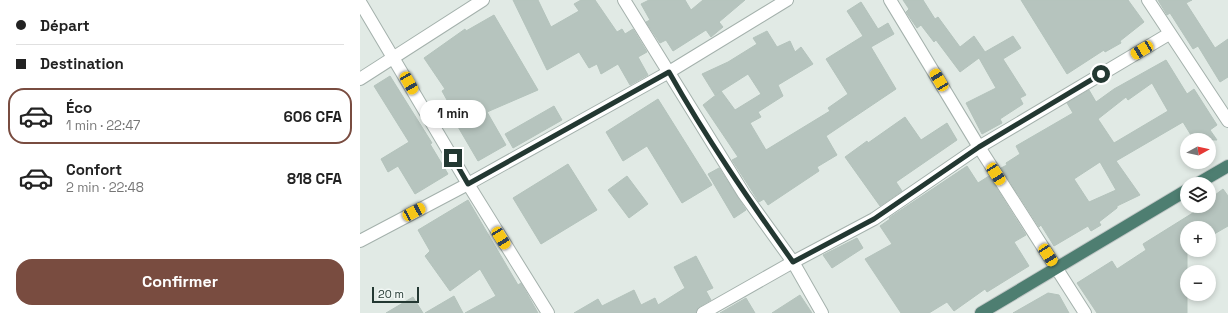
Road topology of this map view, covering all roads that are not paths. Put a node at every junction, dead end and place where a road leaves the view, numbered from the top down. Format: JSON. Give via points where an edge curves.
{"nodes":[{"id":1,"x":483,"y":0,"type":"edge"},
{"id":2,"x":624,"y":0,"type":"edge"},
{"id":3,"x":787,"y":0,"type":"edge"},
{"id":4,"x":890,"y":0,"type":"edge"},
{"id":5,"x":1148,"y":0,"type":"edge"},
{"id":6,"x":360,"y":2,"type":"edge"},
{"id":7,"x":1169,"y":34,"type":"junction"},
{"id":8,"x":394,"y":58,"type":"junction"},
{"id":9,"x":669,"y":72,"type":"junction"},
{"id":10,"x":360,"y":78,"type":"edge"},
{"id":11,"x":1228,"y":121,"type":"edge"},
{"id":12,"x":979,"y":147,"type":"junction"},
{"id":13,"x":1228,"y":166,"type":"edge"},
{"id":14,"x":1209,"y":177,"type":"edge"},
{"id":15,"x":468,"y":184,"type":"junction"},
{"id":16,"x":1180,"y":194,"type":"edge"},
{"id":17,"x":360,"y":241,"type":"edge"},
{"id":18,"x":793,"y":262,"type":"junction"},
{"id":19,"x":1057,"y":268,"type":"junction"},
{"id":20,"x":548,"y":313,"type":"edge"},
{"id":21,"x":703,"y":313,"type":"edge"},
{"id":22,"x":822,"y":313,"type":"edge"},
{"id":23,"x":981,"y":313,"type":"edge"},
{"id":24,"x":1085,"y":313,"type":"edge"}],
"edges":[{"from":1,"to":8,"type":"street"},
{"from":2,"to":9,"type":"street"},
{"from":3,"to":9,"type":"street"},
{"from":4,"to":12,"type":"street"},
{"from":5,"to":7,"type":"street"},
{"from":6,"to":8,"type":"street"},
{"from":7,"to":11,"type":"street"},
{"from":7,"to":12,"type":"street"},
{"from":8,"to":10,"type":"street"},
{"from":8,"to":15,"type":"street"},
{"from":9,"to":15,"type":"street"},
{"from":9,"to":18,"type":"street","via":[[744,194]]},
{"from":12,"to":18,"type":"street","via":[[874,219]]},
{"from":12,"to":19,"type":"street"},
{"from":13,"to":14,"type":"highway"},
{"from":15,"to":17,"type":"street"},
{"from":15,"to":20,"type":"street"},
{"from":16,"to":19,"type":"highway"},
{"from":18,"to":21,"type":"street"},
{"from":18,"to":22,"type":"street"},
{"from":19,"to":23,"type":"highway"},
{"from":19,"to":24,"type":"street"}]}
